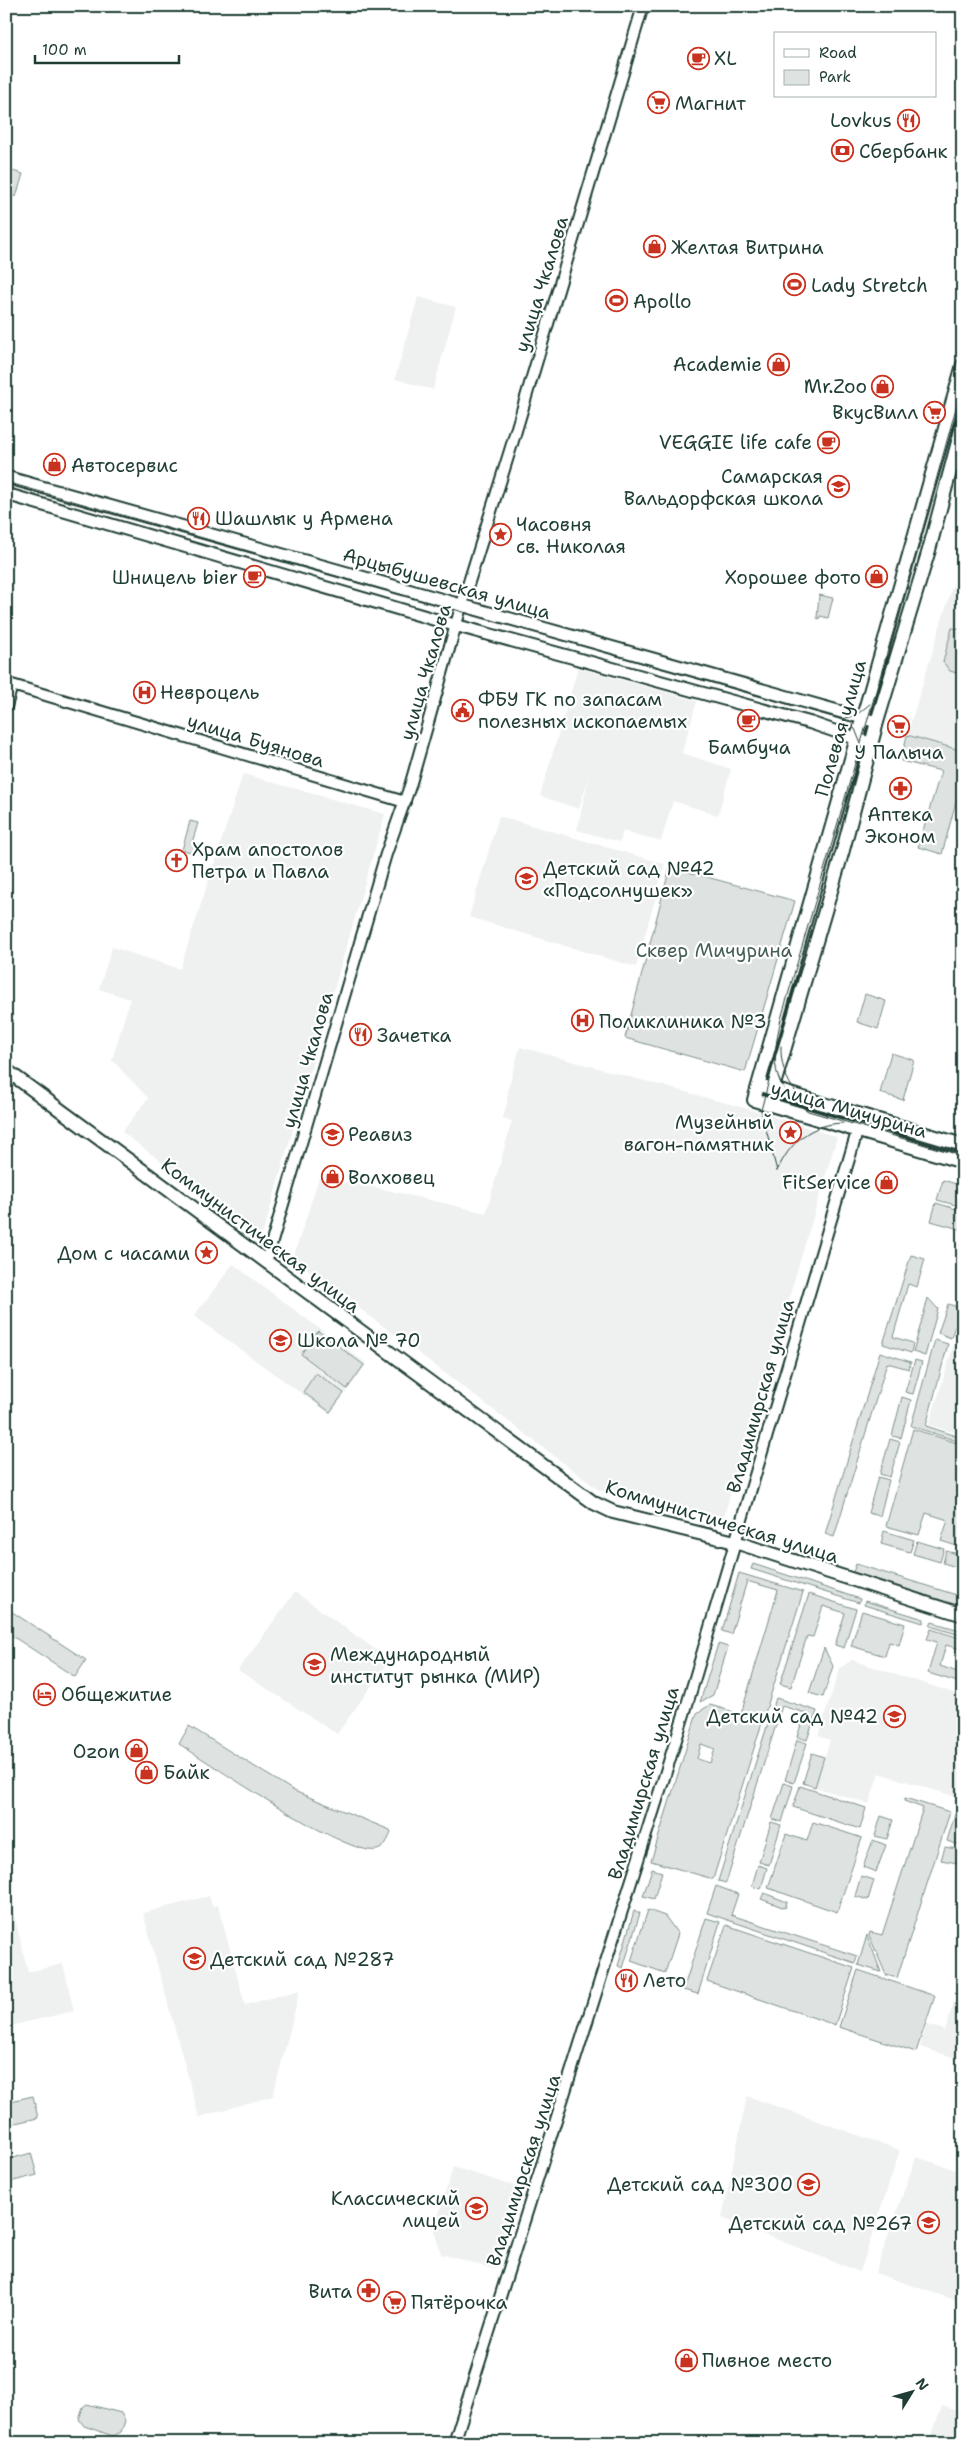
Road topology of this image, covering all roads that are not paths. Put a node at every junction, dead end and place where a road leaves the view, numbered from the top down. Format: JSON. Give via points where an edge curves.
{"nodes":[{"id":1,"x":643,"y":6,"type":"edge"},
{"id":2,"x":962,"y":369,"type":"edge"},
{"id":3,"x":963,"y":423,"type":"edge"},
{"id":4,"x":6,"y":477,"type":"edge"},
{"id":5,"x":6,"y":494,"type":"edge"},
{"id":6,"x":462,"y":605,"type":"junction"},
{"id":7,"x":456,"y":625,"type":"junction"},
{"id":8,"x":6,"y":708,"type":"edge"},
{"id":9,"x":862,"y":718,"type":"junction"},
{"id":10,"x":877,"y":722,"type":"junction"},
{"id":11,"x":857,"y":739,"type":"junction"},
{"id":12,"x":872,"y":744,"type":"junction"},
{"id":13,"x":405,"y":802,"type":"junction"},
{"id":14,"x":6,"y":1070,"type":"edge"},
{"id":15,"x":758,"y":1084,"type":"junction"},
{"id":16,"x":773,"y":1088,"type":"junction"},
{"id":17,"x":754,"y":1100,"type":"joint"},
{"id":18,"x":857,"y":1132,"type":"junction"},
{"id":19,"x":963,"y":1145,"type":"edge"},
{"id":20,"x":963,"y":1162,"type":"edge"},
{"id":21,"x":266,"y":1262,"type":"junction"},
{"id":22,"x":735,"y":1542,"type":"junction"},
{"id":23,"x":963,"y":1615,"type":"edge"},
{"id":24,"x":454,"y":2443,"type":"edge"}],
"edges":[{"from":1,"to":6,"type":"street","name":"улица Чкалова"},
{"from":2,"to":9,"type":"main road","name":"Полевая улица"},
{"from":3,"to":10,"type":"main road","name":"Полевая улица"},
{"from":4,"to":6,"type":"main road","name":"Арцыбушевская улица"},
{"from":5,"to":7,"type":"main road","name":"Арцыбушевская улица"},
{"from":6,"to":7,"type":"street","name":"улица Чкалова"},
{"from":6,"to":9,"type":"main road","name":"Арцыбушевская улица"},
{"from":7,"to":11,"type":"main road","name":"Арцыбушевская улица","via":[[811,723]]},
{"from":7,"to":13,"type":"street","name":"улица Чкалова"},
{"from":8,"to":13,"type":"street","name":"улица Буянова","via":[[12,685]]},
{"from":9,"to":10,"type":"main road","name":"Арцыбушевская улица"},
{"from":9,"to":11,"type":"main road","name":"Полевая улица"},
{"from":10,"to":12,"type":"main road","name":"Полевая улица"},
{"from":11,"to":12,"type":"main road","name":"Арцыбушевская улица"},
{"from":11,"to":15,"type":"main road","name":"Полевая улица"},
{"from":12,"to":16,"type":"main road","name":"Полевая улица"},
{"from":13,"to":21,"type":"street","name":"улица Чкалова","via":[[386,854]]},
{"from":14,"to":21,"type":"main road","name":"Коммунистическая улица"},
{"from":15,"to":16,"type":"main road","name":"улица Мичурина"},
{"from":15,"to":17,"type":"main road","name":"Полевая улица"},
{"from":16,"to":19,"type":"main road","name":"улица Мичурина"},
{"from":17,"to":18,"type":"main road","name":"улица Мичурина"},
{"from":18,"to":20,"type":"main road","name":"улица Мичурина"},
{"from":18,"to":22,"type":"street","name":"Владимирская улица"},
{"from":21,"to":22,"type":"main road","name":"Коммунистическая улица","via":[[594,1503],[613,1512]]},
{"from":22,"to":23,"type":"main road","name":"Коммунистическая улица"},
{"from":22,"to":24,"type":"street","name":"Владимирская улица","via":[[565,2097]]}]}
